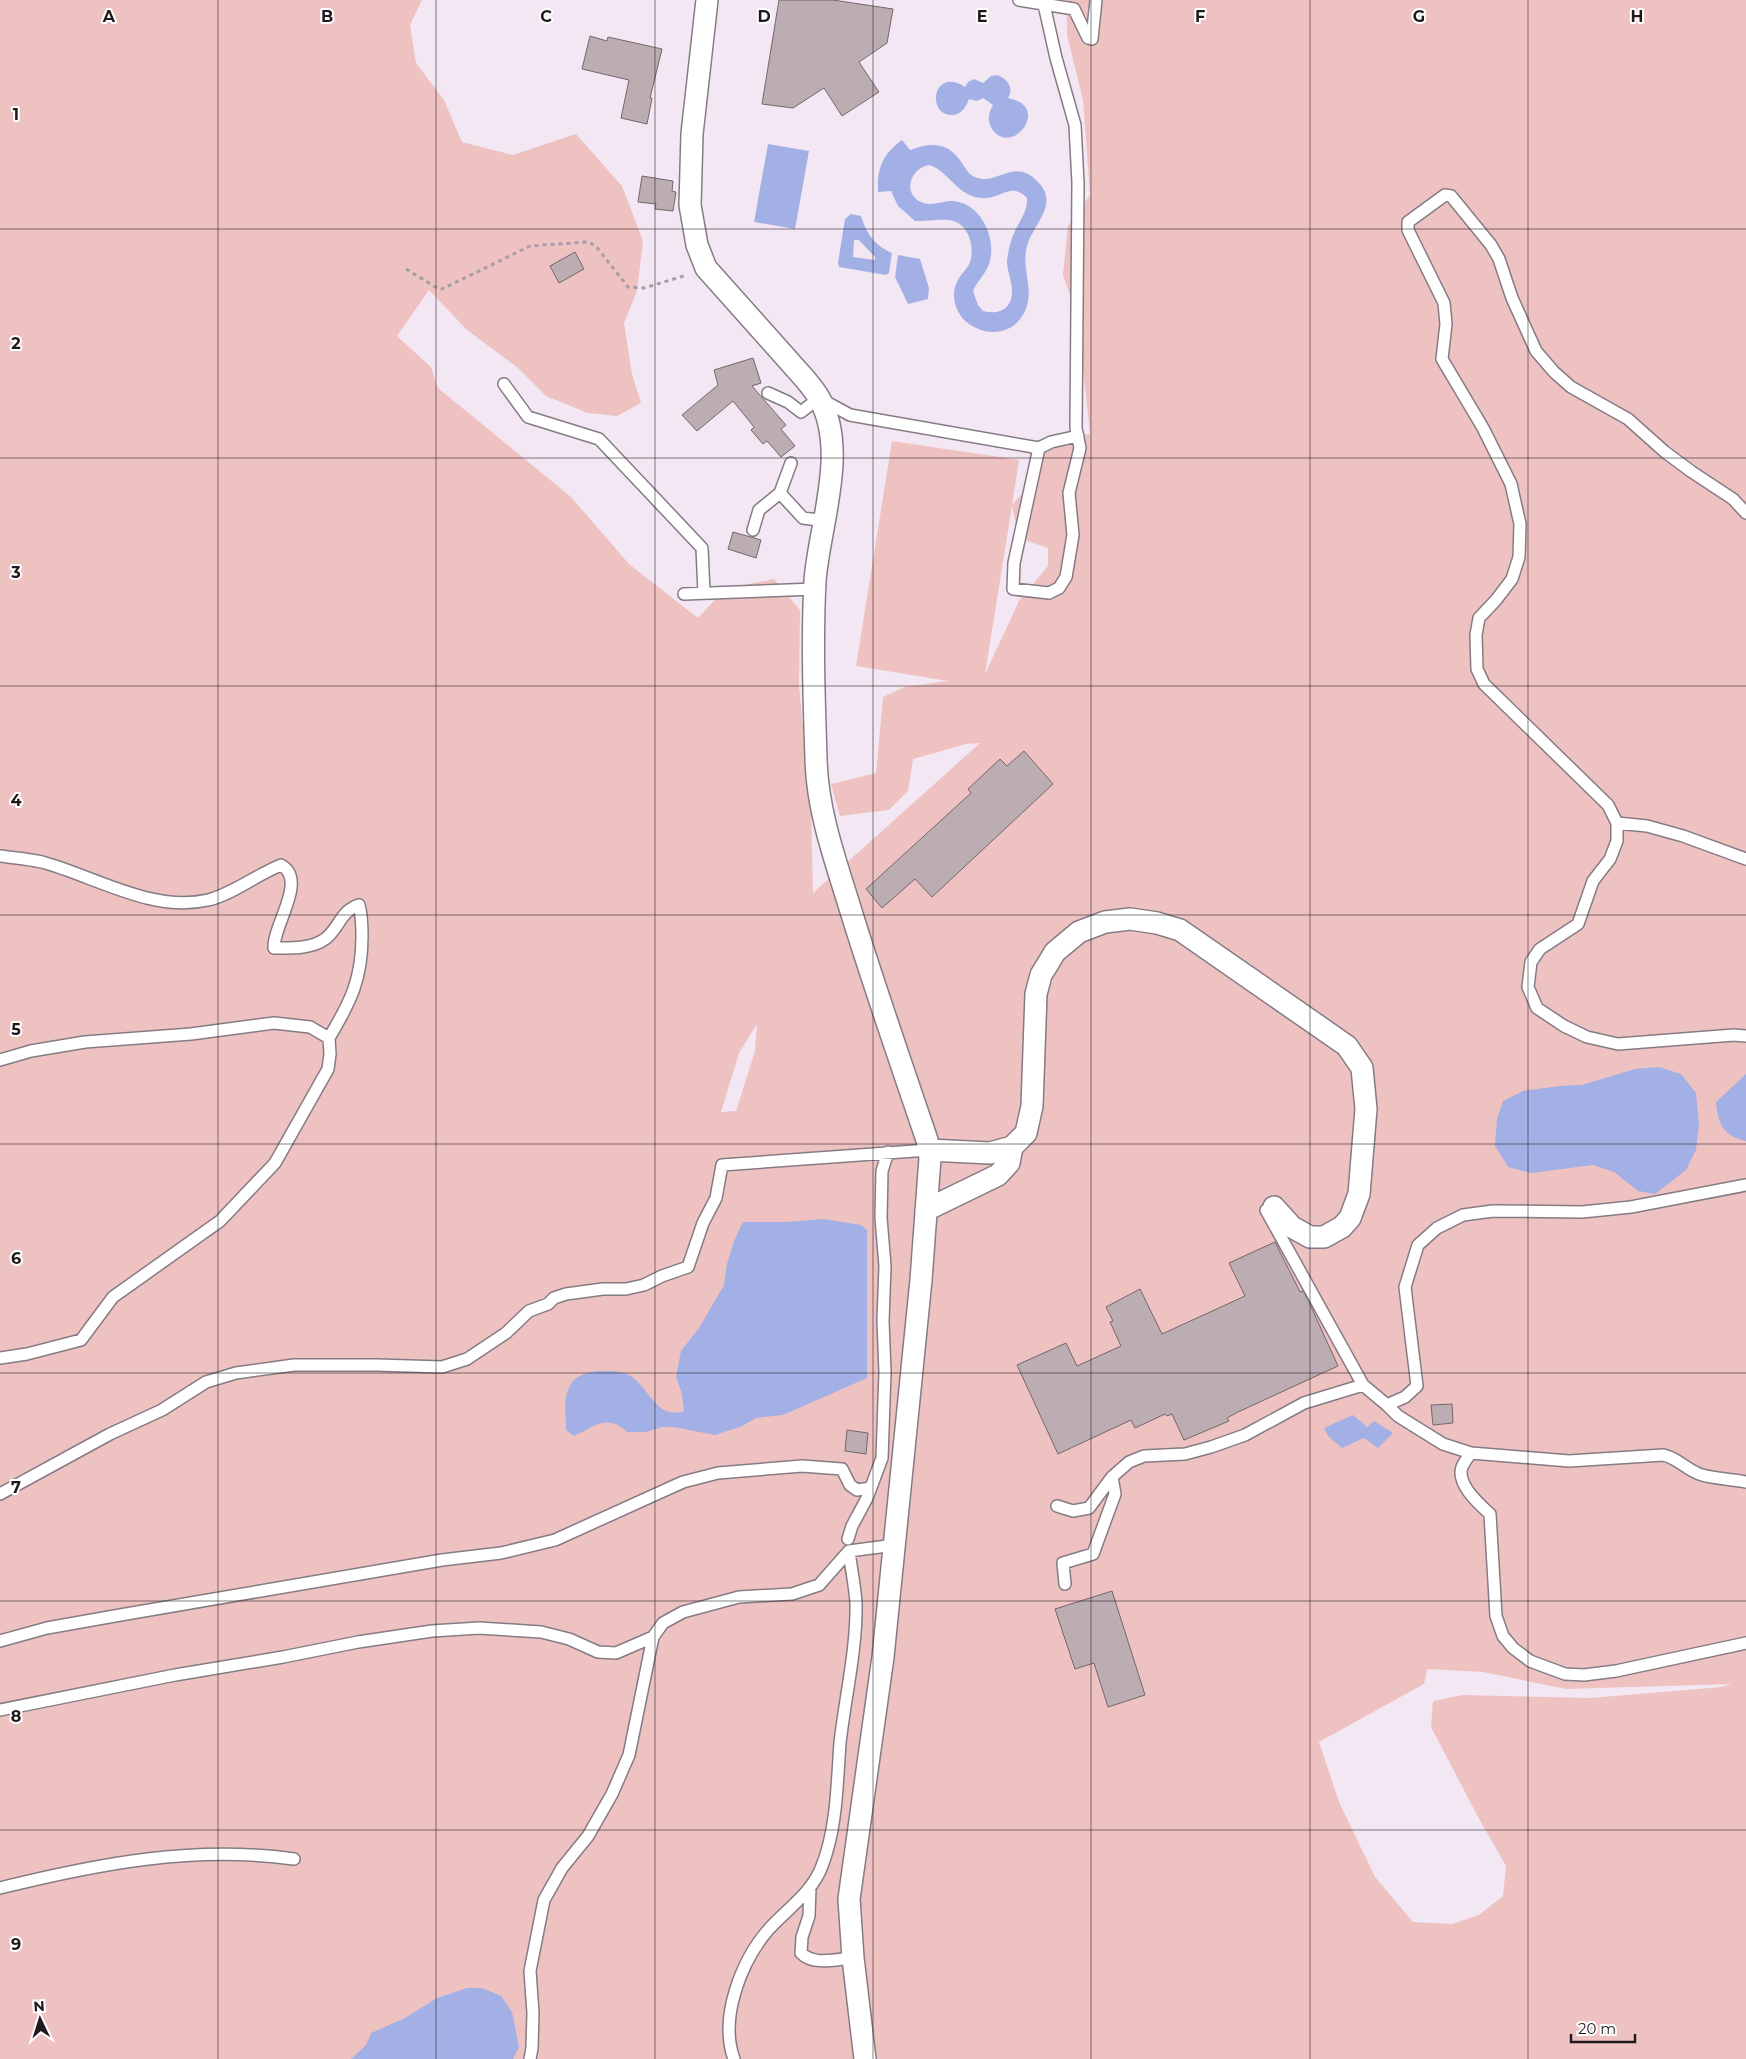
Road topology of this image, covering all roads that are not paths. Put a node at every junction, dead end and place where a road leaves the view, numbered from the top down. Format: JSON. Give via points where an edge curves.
{"nodes":[{"id":1,"x":707,"y":0,"type":"edge"},
{"id":2,"x":1019,"y":0,"type":"edge"},
{"id":3,"x":1096,"y":0,"type":"edge"},
{"id":4,"x":1043,"y":2,"type":"edge"},
{"id":5,"x":504,"y":384,"type":"dead end"},
{"id":6,"x":768,"y":393,"type":"dead end"},
{"id":7,"x":819,"y":398,"type":"junction"},
{"id":8,"x":1078,"y":436,"type":"junction"},
{"id":9,"x":1039,"y":448,"type":"junction"},
{"id":10,"x":791,"y":463,"type":"dead end"},
{"id":11,"x":780,"y":493,"type":"junction"},
{"id":12,"x":1746,"y":513,"type":"edge"},
{"id":13,"x":826,"y":521,"type":"junction"},
{"id":14,"x":753,"y":530,"type":"dead end"},
{"id":15,"x":815,"y":589,"type":"junction"},
{"id":16,"x":704,"y":593,"type":"junction"},
{"id":17,"x":684,"y":594,"type":"dead end"},
{"id":18,"x":1617,"y":823,"type":"junction"},
{"id":19,"x":0,"y":856,"type":"edge"},
{"id":20,"x":1746,"y":860,"type":"edge"},
{"id":21,"x":1746,"y":1036,"type":"edge"},
{"id":22,"x":330,"y":1038,"type":"junction"},
{"id":23,"x":0,"y":1060,"type":"edge"},
{"id":24,"x":1012,"y":1146,"type":"junction"},
{"id":25,"x":929,"y":1150,"type":"junction"},
{"id":26,"x":888,"y":1152,"type":"junction"},
{"id":27,"x":1746,"y":1185,"type":"edge"},
{"id":28,"x":1270,"y":1208,"type":"joint"},
{"id":29,"x":926,"y":1210,"type":"junction"},
{"id":30,"x":0,"y":1358,"type":"edge"},
{"id":31,"x":1363,"y":1385,"type":"junction"},
{"id":32,"x":1387,"y":1405,"type":"junction"},
{"id":33,"x":1470,"y":1453,"type":"junction"},
{"id":34,"x":1112,"y":1477,"type":"junction"},
{"id":35,"x":1746,"y":1482,"type":"edge"},
{"id":36,"x":870,"y":1488,"type":"junction"},
{"id":37,"x":0,"y":1494,"type":"edge"},
{"id":38,"x":1057,"y":1506,"type":"dead end"},
{"id":39,"x":849,"y":1545,"type":"junction"},
{"id":40,"x":895,"y":1545,"type":"junction"},
{"id":41,"x":1065,"y":1584,"type":"dead end"},
{"id":42,"x":652,"y":1637,"type":"junction"},
{"id":43,"x":0,"y":1640,"type":"edge"},
{"id":44,"x":1746,"y":1643,"type":"edge"},
{"id":45,"x":0,"y":1710,"type":"edge"},
{"id":46,"x":294,"y":1859,"type":"dead end"},
{"id":47,"x":810,"y":1887,"type":"junction"},
{"id":48,"x":0,"y":1888,"type":"edge"},
{"id":49,"x":853,"y":1958,"type":"junction"},
{"id":50,"x":530,"y":2059,"type":"edge"},
{"id":51,"x":734,"y":2059,"type":"edge"},
{"id":52,"x":864,"y":2059,"type":"edge"}],
"edges":[{"from":1,"to":7,"type":"street","via":[[692,134],[690,205],[697,245],[706,268]]},
{"from":2,"to":4,"type":"lane"},
{"from":3,"to":4,"type":"lane","via":[[1092,39],[1088,38],[1074,9]]},
{"from":4,"to":8,"type":"lane","via":[[1075,125]]},
{"from":5,"to":16,"type":"lane","via":[[528,417],[599,439],[702,548]]},
{"from":6,"to":7,"type":"lane","via":[[801,412]]},
{"from":7,"to":9,"type":"lane","via":[[850,415]]},
{"from":7,"to":13,"type":"street","via":[[830,430],[830,487]]},
{"from":8,"to":9,"type":"lane"},
{"from":8,"to":9,"type":"lane","via":[[1080,448],[1070,493],[1071,553],[1066,577],[1058,588],[1049,593],[1013,589],[1014,563]]},
{"from":10,"to":11,"type":"lane"},
{"from":11,"to":13,"type":"lane","via":[[803,518]]},
{"from":11,"to":14,"type":"lane","via":[[759,510]]},
{"from":12,"to":18,"type":"lane","via":[[1733,499],[1672,457],[1628,419],[1571,387],[1554,372],[1536,351],[1491,246],[1451,196],[1445,196],[1408,222],[1408,230],[1444,303],[1446,324],[1442,359],[1511,484],[1520,524],[1519,557],[1512,579],[1479,618],[1476,635],[1478,669],[1484,684],[1608,805]]},
{"from":13,"to":15,"type":"street"},
{"from":15,"to":16,"type":"lane"},
{"from":15,"to":25,"type":"street","via":[[816,761],[824,823]]},
{"from":16,"to":17,"type":"lane"},
{"from":18,"to":20,"type":"lane","via":[[1674,833]]},
{"from":18,"to":21,"type":"lane","via":[[1617,841],[1610,859],[1593,881],[1578,924],[1540,949],[1531,962],[1528,987],[1538,1008],[1587,1037],[1618,1044]]},
{"from":19,"to":22,"type":"lane","via":[[41,862],[142,896],[175,902],[211,900],[281,865],[291,876],[290,890],[274,948],[304,948],[326,938],[342,916],[358,905],[362,915],[360,973]]},
{"from":22,"to":23,"type":"lane","via":[[310,1027],[274,1023],[190,1034],[85,1042]]},
{"from":22,"to":30,"type":"lane","via":[[328,1069],[275,1163],[220,1221],[113,1297],[81,1340]]},
{"from":24,"to":25,"type":"street","via":[[990,1153]]},
{"from":24,"to":28,"type":"street","via":[[1026,1133],[1032,1106],[1036,994],[1041,975],[1055,952],[1079,932],[1105,922],[1130,919],[1157,923],[1180,930],[1347,1046],[1362,1068],[1366,1109],[1359,1194],[1350,1218],[1342,1227],[1324,1237],[1310,1237]]},
{"from":24,"to":29,"type":"street","via":[[1009,1163],[998,1175]]},
{"from":25,"to":26,"type":"lane"},
{"from":25,"to":29,"type":"street"},
{"from":26,"to":36,"type":"lane","via":[[882,1171],[881,1218],[885,1266],[884,1422],[882,1458]]},
{"from":26,"to":37,"type":"lane","via":[[722,1165],[716,1198],[703,1223],[688,1267],[635,1287],[554,1298],[548,1304],[529,1311],[506,1333],[467,1359],[442,1367],[294,1365],[236,1373],[206,1382],[162,1410],[110,1434]]},
{"from":27,"to":32,"type":"lane","via":[[1631,1208],[1463,1215],[1437,1228],[1418,1245],[1405,1288],[1416,1386],[1406,1397]]},
{"from":28,"to":31,"type":"lane"},
{"from":29,"to":40,"type":"street"},
{"from":31,"to":32,"type":"lane"},
{"from":31,"to":34,"type":"lane","via":[[1304,1403],[1245,1435],[1211,1448],[1185,1454],[1144,1456],[1130,1462]]},
{"from":32,"to":33,"type":"lane","via":[[1398,1416],[1443,1444]]},
{"from":33,"to":35,"type":"lane","via":[[1569,1461],[1663,1454],[1672,1456],[1701,1475]]},
{"from":33,"to":44,"type":"lane","via":[[1461,1478],[1469,1492],[1490,1514],[1496,1616],[1503,1636],[1530,1661],[1565,1674],[1584,1675]]},
{"from":34,"to":38,"type":"lane","via":[[1089,1508],[1072,1511]]},
{"from":34,"to":41,"type":"lane","via":[[1115,1494],[1094,1554],[1063,1563]]},
{"from":36,"to":39,"type":"lane","via":[[852,1526]]},
{"from":36,"to":43,"type":"lane","via":[[857,1490],[850,1485],[842,1469],[802,1466],[718,1473],[683,1482],[555,1540],[501,1553],[442,1560],[47,1628]]},
{"from":39,"to":40,"type":"lane"},
{"from":39,"to":42,"type":"lane","via":[[819,1586],[792,1594],[739,1597],[716,1602],[663,1623]]},
{"from":39,"to":47,"type":"lane","via":[[856,1604],[851,1664],[832,1828],[822,1867]]},
{"from":40,"to":49,"type":"street","via":[[883,1657],[848,1899]]},
{"from":42,"to":45,"type":"lane","via":[[616,1653],[598,1652],[541,1632],[479,1628],[432,1631]]},
{"from":42,"to":50,"type":"lane","via":[[629,1756],[588,1836],[562,1868],[544,1900],[530,1970],[533,2012]]},
{"from":46,"to":48,"type":"lane","via":[[248,1854],[198,1854],[134,1859]]},
{"from":47,"to":49,"type":"lane","via":[[809,1916],[801,1953],[806,1958],[819,1961]]},
{"from":47,"to":51,"type":"lane","via":[[770,1929],[749,1960],[730,2004],[728,2020]]},
{"from":49,"to":52,"type":"street"}]}
